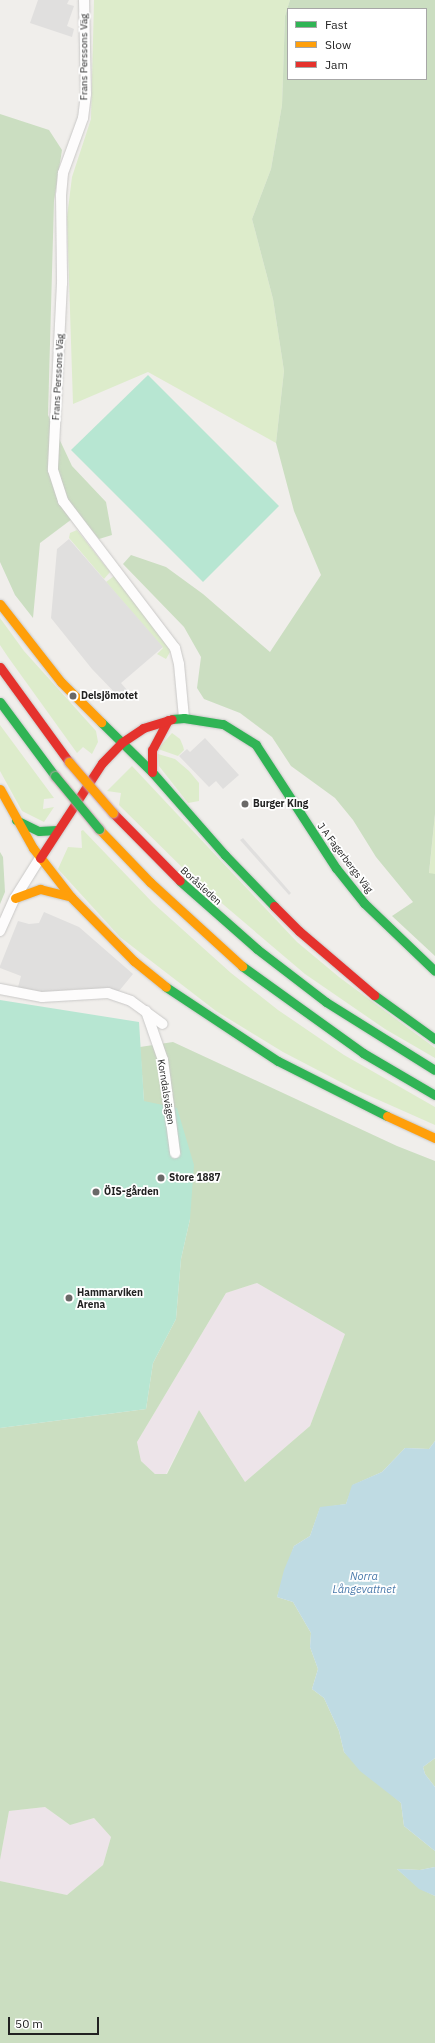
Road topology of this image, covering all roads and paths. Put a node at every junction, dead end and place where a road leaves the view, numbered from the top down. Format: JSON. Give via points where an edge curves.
{"nodes":[{"id":1,"x":84,"y":0,"type":"edge"},
{"id":2,"x":0,"y":604,"type":"edge"},
{"id":3,"x":0,"y":667,"type":"edge"},
{"id":4,"x":0,"y":702,"type":"edge"},
{"id":5,"x":184,"y":718,"type":"junction"},
{"id":6,"x":168,"y":720,"type":"junction"},
{"id":7,"x":120,"y":743,"type":"junction"},
{"id":8,"x":152,"y":772,"type":"junction"},
{"id":9,"x":0,"y":789,"type":"edge"},
{"id":10,"x":16,"y":820,"type":"junction"},
{"id":11,"x":57,"y":830,"type":"junction"},
{"id":12,"x":40,"y":858,"type":"junction"},
{"id":13,"x":71,"y":897,"type":"junction"},
{"id":14,"x":15,"y":898,"type":"junction"},
{"id":15,"x":0,"y":931,"type":"edge"},
{"id":16,"x":435,"y":970,"type":"edge"},
{"id":17,"x":0,"y":989,"type":"edge"},
{"id":18,"x":146,"y":1010,"type":"junction"},
{"id":19,"x":163,"y":1024,"type":"dead end"},
{"id":20,"x":435,"y":1039,"type":"edge"},
{"id":21,"x":435,"y":1070,"type":"edge"},
{"id":22,"x":435,"y":1095,"type":"edge"},
{"id":23,"x":435,"y":1138,"type":"edge"},
{"id":24,"x":175,"y":1153,"type":"dead end"}],
"edges":[{"from":1,"to":5,"type":"street","name":"Frans Perssons Väg","via":[[83,118],[63,173],[61,195],[62,283],[53,470],[63,501],[175,648]]},
{"from":2,"to":7,"type":"main road","via":[[48,668]]},
{"from":3,"to":21,"type":"main road","name":"Boråsleden","bridge":true,"via":[[69,762],[165,868],[257,949],[326,1002]]},
{"from":4,"to":22,"type":"main road","bridge":true,"via":[[54,776],[99,829],[150,882],[241,965],[363,1053]]},
{"from":5,"to":6,"type":"main road","name":"J A Fagerbergs Väg"},
{"from":5,"to":16,"type":"main road","name":"J A Fagerbergs Väg","via":[[223,724],[256,745],[336,868],[364,903]]},
{"from":6,"to":7,"type":"main road","name":"J A Fagerbergs Väg","via":[[143,728]]},
{"from":6,"to":8,"type":"main road","via":[[152,750]]},
{"from":7,"to":8,"type":"main road"},
{"from":7,"to":11,"type":"main road","name":"J A Fagerbergs Väg","via":[[102,763]]},
{"from":8,"to":20,"type":"main road","via":[[224,855],[299,932],[371,993]]},
{"from":9,"to":10,"type":"main road"},
{"from":10,"to":11,"type":"main road","via":[[38,831]]},
{"from":10,"to":12,"type":"main road"},
{"from":11,"to":12,"type":"main road","name":"J A Fagerbergs Väg"},
{"from":12,"to":13,"type":"main road"},
{"from":12,"to":14,"type":"street"},
{"from":13,"to":14,"type":"main road","via":[[40,889]]},
{"from":13,"to":23,"type":"main road","via":[[134,961],[216,1021],[329,1088]]},
{"from":14,"to":15,"type":"street"},
{"from":17,"to":18,"type":"street","via":[[42,997],[108,993],[131,1001]]},
{"from":18,"to":19,"type":"street"},
{"from":18,"to":24,"type":"street","name":"Korndalsvägen","via":[[163,1060]]}]}
